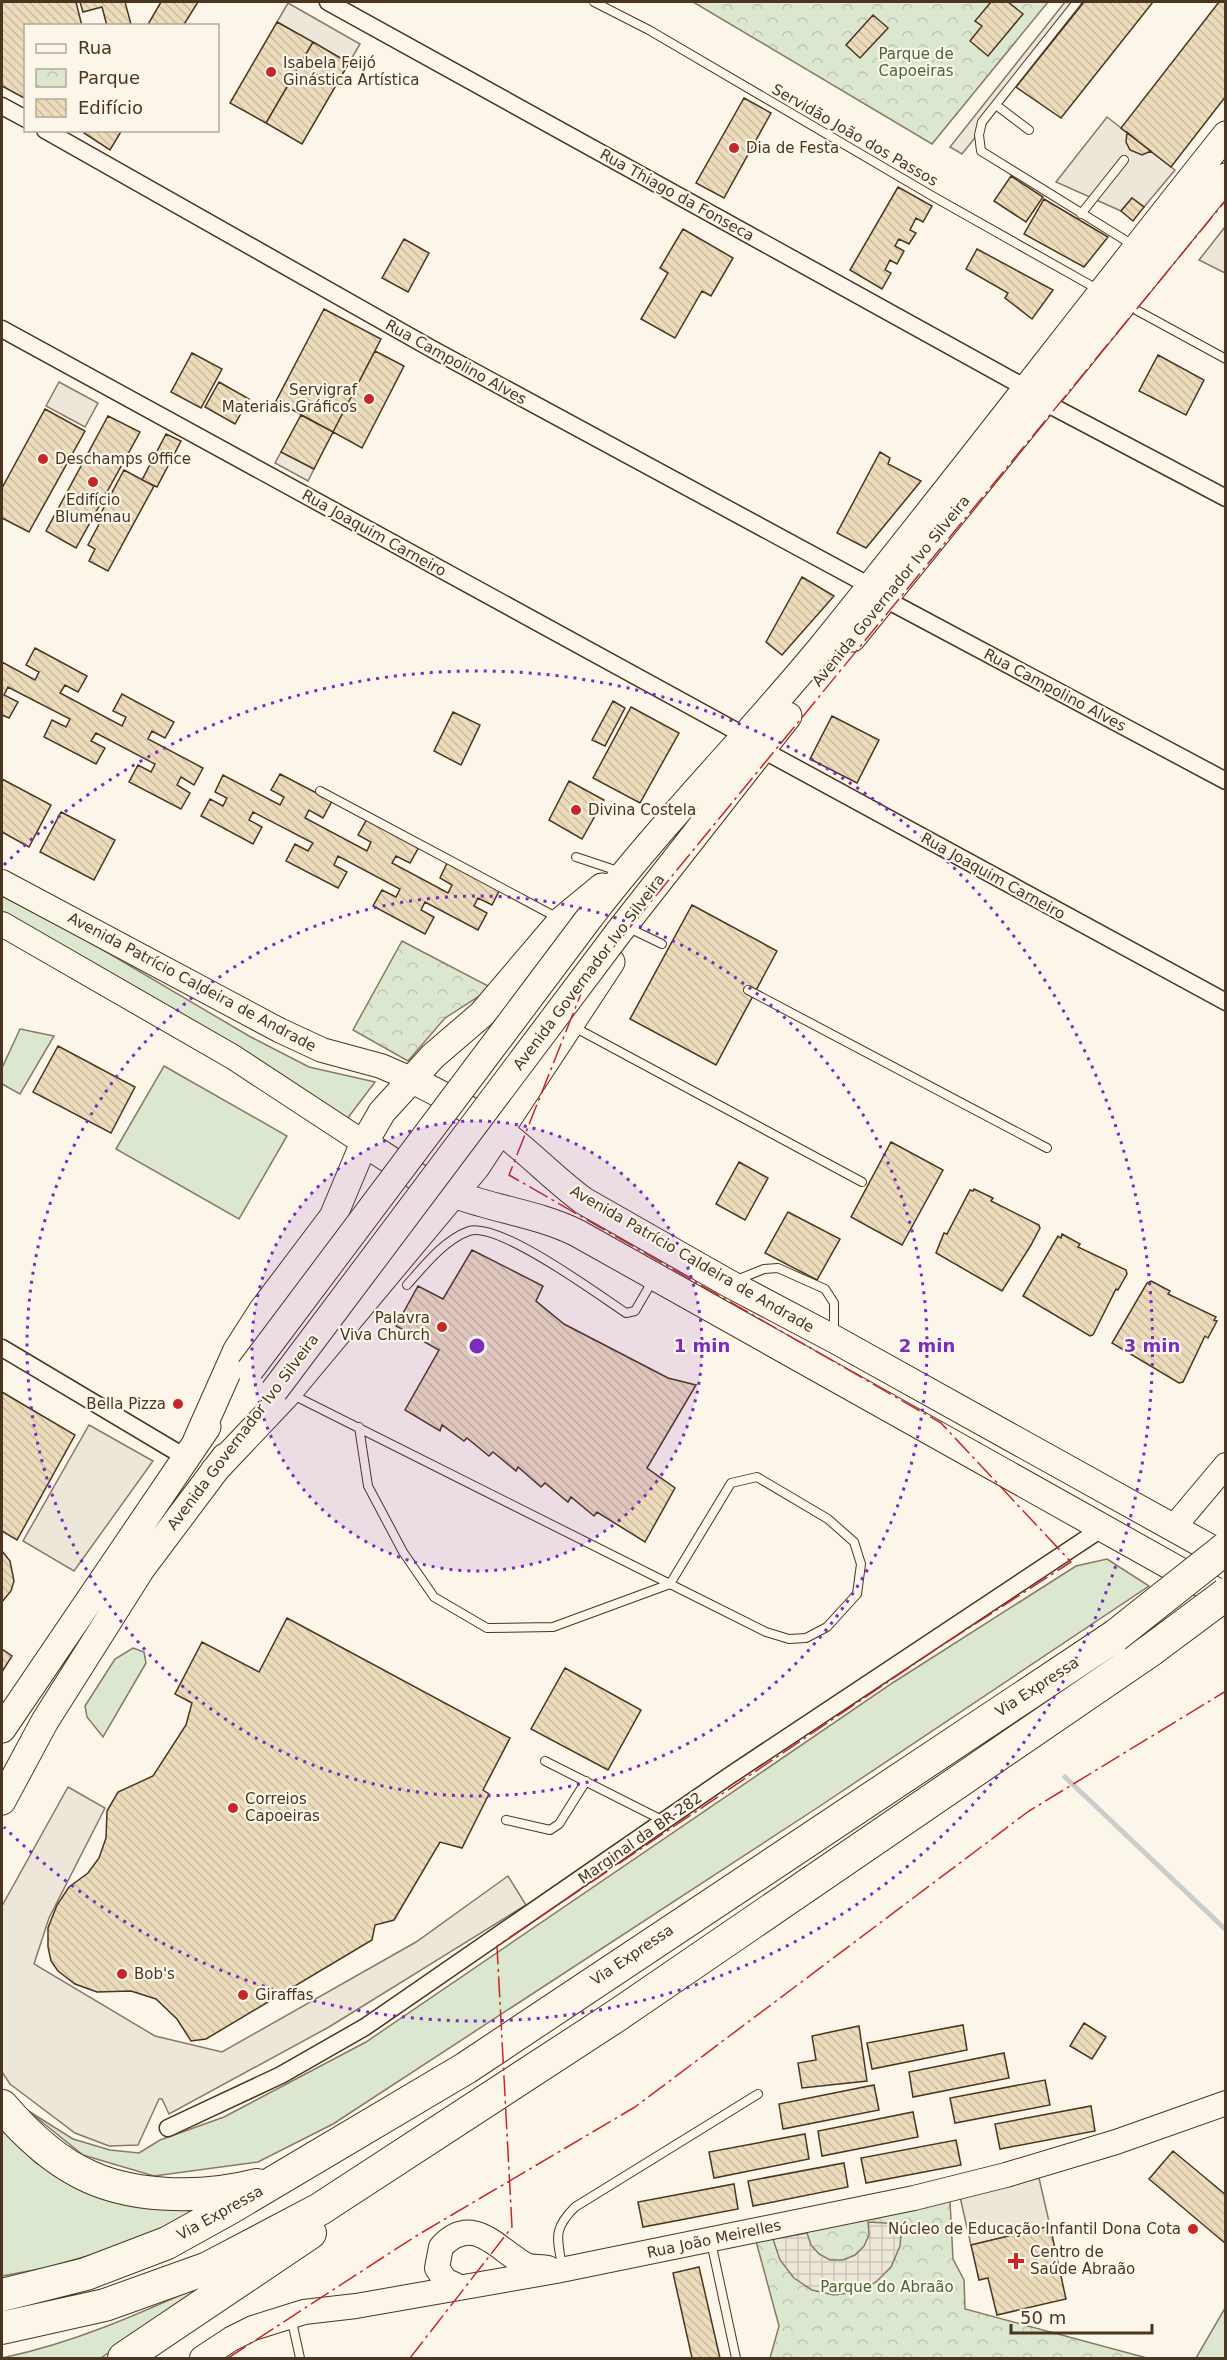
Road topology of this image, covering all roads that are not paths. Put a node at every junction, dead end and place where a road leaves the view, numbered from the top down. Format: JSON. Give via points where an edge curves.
{"nodes":[{"id":1,"x":328,"y":2,"type":"edge"},
{"id":2,"x":594,"y":2,"type":"edge"},
{"id":3,"x":1077,"y":2,"type":"edge"},
{"id":4,"x":996,"y":105,"type":"junction"},
{"id":5,"x":2,"y":106,"type":"edge"},
{"id":6,"x":24,"y":118,"type":"edge"},
{"id":7,"x":1029,"y":130,"type":"dead end"},
{"id":8,"x":49,"y":132,"type":"edge"},
{"id":9,"x":1226,"y":135,"type":"edge"},
{"id":10,"x":1124,"y":160,"type":"dead end"},
{"id":11,"x":1226,"y":177,"type":"edge"},
{"id":12,"x":1081,"y":214,"type":"junction"},
{"id":13,"x":1136,"y":247,"type":"junction"},
{"id":14,"x":1113,"y":297,"type":"junction"},
{"id":15,"x":2,"y":329,"type":"edge"},
{"id":16,"x":1226,"y":359,"type":"edge"},
{"id":17,"x":1035,"y":395,"type":"junction"},
{"id":18,"x":1226,"y":498,"type":"edge"},
{"id":19,"x":878,"y":593,"type":"junction"},
{"id":20,"x":754,"y":743,"type":"junction"},
{"id":21,"x":1226,"y":781,"type":"edge"},
{"id":22,"x":320,"y":791,"type":"dead end"},
{"id":23,"x":576,"y":856,"type":"dead end"},
{"id":24,"x":624,"y":873,"type":"junction"},
{"id":25,"x":2,"y":882,"type":"edge"},
{"id":26,"x":562,"y":920,"type":"junction"},
{"id":27,"x":2,"y":924,"type":"edge"},
{"id":28,"x":626,"y":932,"type":"junction"},
{"id":29,"x":662,"y":944,"type":"dead end"},
{"id":30,"x":748,"y":990,"type":"dead end"},
{"id":31,"x":1226,"y":1002,"type":"edge"},
{"id":32,"x":568,"y":1024,"type":"junction"},
{"id":33,"x":411,"y":1079,"type":"junction"},
{"id":34,"x":501,"y":1131,"type":"junction"},
{"id":35,"x":364,"y":1143,"type":"junction"},
{"id":36,"x":1047,"y":1148,"type":"dead end"},
{"id":37,"x":862,"y":1182,"type":"dead end"},
{"id":38,"x":454,"y":1195,"type":"junction"},
{"id":39,"x":655,"y":1277,"type":"junction"},
{"id":40,"x":728,"y":1283,"type":"junction"},
{"id":41,"x":407,"y":1285,"type":"dead end"},
{"id":42,"x":834,"y":1339,"type":"junction"},
{"id":43,"x":2,"y":1348,"type":"edge"},
{"id":44,"x":281,"y":1392,"type":"junction"},
{"id":45,"x":358,"y":1427,"type":"junction"},
{"id":46,"x":191,"y":1449,"type":"junction"},
{"id":47,"x":1226,"y":1465,"type":"edge"},
{"id":48,"x":1133,"y":1506,"type":"junction"},
{"id":49,"x":1101,"y":1528,"type":"junction"},
{"id":50,"x":1173,"y":1528,"type":"junction"},
{"id":51,"x":1226,"y":1548,"type":"edge"},
{"id":52,"x":1226,"y":1557,"type":"edge"},
{"id":53,"x":670,"y":1584,"type":"junction"},
{"id":54,"x":1226,"y":1595,"type":"edge"},
{"id":55,"x":2,"y":1729,"type":"edge"},
{"id":56,"x":545,"y":1761,"type":"dead end"},
{"id":57,"x":586,"y":1781,"type":"junction"},
{"id":58,"x":2,"y":1801,"type":"edge"},
{"id":59,"x":506,"y":1820,"type":"dead end"},
{"id":60,"x":665,"y":1821,"type":"junction"},
{"id":61,"x":758,"y":2094,"type":"dead end"},
{"id":62,"x":1226,"y":2103,"type":"edge"},
{"id":63,"x":2,"y":2106,"type":"edge"},
{"id":64,"x":168,"y":2128,"type":"dead end"},
{"id":65,"x":442,"y":2128,"type":"junction"},
{"id":66,"x":279,"y":2179,"type":"junction"},
{"id":67,"x":711,"y":2240,"type":"junction"},
{"id":68,"x":559,"y":2270,"type":"junction"},
{"id":69,"x":460,"y":2288,"type":"junction"},
{"id":70,"x":2,"y":2295,"type":"edge"},
{"id":71,"x":291,"y":2316,"type":"junction"},
{"id":72,"x":2,"y":2328,"type":"edge"},
{"id":73,"x":124,"y":2358,"type":"edge"},
{"id":74,"x":202,"y":2358,"type":"edge"},
{"id":75,"x":300,"y":2358,"type":"edge"},
{"id":76,"x":736,"y":2358,"type":"edge"}],
"edges":[{"from":1,"to":17,"type":"street","name":"Rua Thiago da Fonseca"},
{"from":2,"to":14,"type":"lane","name":"Servidão João dos Passos"},
{"from":3,"to":4,"type":"lane"},
{"from":4,"to":7,"type":"lane"},
{"from":4,"to":12,"type":"lane","via":[[982,122],[981,151]]},
{"from":5,"to":6,"type":"street"},
{"from":8,"to":19,"type":"street","name":"Rua Campolino Alves","via":[[432,349]]},
{"from":9,"to":13,"type":"main road","name":"Avenida Governador Ivo Silveira"},
{"from":10,"to":12,"type":"lane"},
{"from":11,"to":14,"type":"main road","name":"Avenida Governador Ivo Silveira"},
{"from":12,"to":13,"type":"lane"},
{"from":13,"to":14,"type":"main road","name":"Avenida Governador Ivo Silveira"},
{"from":14,"to":16,"type":"lane","name":"Servidão João dos Passos"},
{"from":14,"to":17,"type":"main road","name":"Avenida Governador Ivo Silveira"},
{"from":15,"to":20,"type":"street","name":"Rua Joaquim Carneiro"},
{"from":17,"to":18,"type":"street","name":"Rua Thiago da Fonseca"},
{"from":17,"to":19,"type":"main road","name":"Avenida Governador Ivo Silveira"},
{"from":19,"to":20,"type":"main road","name":"Avenida Governador Ivo Silveira"},
{"from":19,"to":21,"type":"street","name":"Rua Campolino Alves"},
{"from":20,"to":24,"type":"main road","name":"Avenida Governador Ivo Silveira"},
{"from":20,"to":28,"type":"main road","name":"Avenida Governador Ivo Silveira"},
{"from":20,"to":31,"type":"street","name":"Rua Joaquim Carneiro"},
{"from":22,"to":26,"type":"lane"},
{"from":23,"to":24,"type":"lane"},
{"from":24,"to":26,"type":"main road","via":[[590,894]]},
{"from":24,"to":46,"type":"main road","name":"Avenida Governador Ivo Silveira","bridge":true},
{"from":25,"to":33,"type":"main road","name":"Avenida Patrício Caldeira de Andrade","via":[[279,1030],[321,1050],[381,1066]]},
{"from":26,"to":33,"type":"main road","via":[[482,1014]]},
{"from":27,"to":35,"type":"main road","via":[[233,1057]]},
{"from":28,"to":29,"type":"lane"},
{"from":28,"to":32,"type":"main road"},
{"from":28,"to":44,"type":"main road","name":"Avenida Governador Ivo Silveira","bridge":true},
{"from":30,"to":36,"type":"lane"},
{"from":32,"to":34,"type":"main road"},
{"from":32,"to":37,"type":"lane"},
{"from":33,"to":34,"type":"main road","name":"Avenida Patrício Caldeira de Andrade"},
{"from":33,"to":35,"type":"main road","via":[[382,1112]]},
{"from":34,"to":38,"type":"main road"},
{"from":34,"to":40,"type":"main road","name":"Avenida Patrício Caldeira de Andrade","via":[[584,1201]]},
{"from":35,"to":38,"type":"main road"},
{"from":35,"to":46,"type":"main road","via":[[333,1217],[237,1350]]},
{"from":38,"to":39,"type":"main road","via":[[553,1221]]},
{"from":38,"to":44,"type":"main road"},
{"from":39,"to":41,"type":"lane","via":[[635,1311],[626,1313],[519,1245],[479,1230],[468,1232],[438,1251]]},
{"from":39,"to":49,"type":"main road"},
{"from":40,"to":42,"type":"main road","name":"Avenida Patrício Caldeira de Andrade"},
{"from":40,"to":42,"type":"lane","via":[[764,1269],[778,1268],[825,1289],[834,1303]]},
{"from":42,"to":48,"type":"main road","name":"Avenida Patrício Caldeira de Andrade"},
{"from":43,"to":46,"type":"street"},
{"from":44,"to":45,"type":"lane"},
{"from":44,"to":58,"type":"main road","name":"Avenida Governador Ivo Silveira","via":[[214,1471],[141,1569],[45,1721]]},
{"from":45,"to":53,"type":"lane"},
{"from":45,"to":53,"type":"lane","via":[[368,1486],[403,1552],[434,1597],[487,1628],[553,1627]]},
{"from":46,"to":55,"type":"main road","name":"Avenida Governador Ivo Silveira"},
{"from":47,"to":50,"type":"main road"},
{"from":48,"to":49,"type":"main road"},
{"from":48,"to":50,"type":"main road","name":"Avenida Patrício Caldeira de Andrade"},
{"from":49,"to":54,"type":"main road"},
{"from":49,"to":60,"type":"street","name":"Marginal da BR-282"},
{"from":50,"to":52,"type":"main road","name":"Avenida Patrício Caldeira de Andrade"},
{"from":51,"to":66,"type":"highway","name":"Via Expressa","bridge":true,"via":[[1115,1636],[466,2068]]},
{"from":53,"to":53,"type":"lane","via":[[766,1632],[789,1639],[806,1638],[827,1627],[857,1594],[861,1564],[854,1542],[828,1519],[757,1477],[731,1483]]},
{"from":54,"to":65,"type":"highway","bridge":true,"via":[[616,2016]]},
{"from":56,"to":57,"type":"lane"},
{"from":57,"to":59,"type":"lane","via":[[560,1824],[550,1830]]},
{"from":57,"to":60,"type":"lane"},
{"from":60,"to":64,"type":"street","name":"Marginal da BR-282","via":[[365,2027],[281,2076]]},
{"from":61,"to":68,"type":"lane","via":[[575,2207],[556,2234]]},
{"from":62,"to":67,"type":"main road","name":"Rua João Meirelles","via":[[1006,2175]]},
{"from":63,"to":66,"type":"highway","via":[[48,2152],[90,2178],[135,2190],[187,2194],[236,2190]]},
{"from":65,"to":72,"type":"highway","via":[[320,2209],[208,2268],[105,2305]]},
{"from":65,"to":73,"type":"highway","via":[[358,2200]]},
{"from":66,"to":70,"type":"highway","name":"Via Expressa","via":[[167,2243],[86,2274]]},
{"from":67,"to":68,"type":"main road","name":"Rua João Meirelles"},
{"from":67,"to":76,"type":"lane"},
{"from":68,"to":69,"type":"main road","name":"Rua João Meirelles"},
{"from":68,"to":69,"type":"main road","via":[[528,2266],[490,2237],[456,2235],[441,2247],[437,2268],[445,2280]]},
{"from":69,"to":71,"type":"main road","name":"Rua João Meirelles"},
{"from":71,"to":74,"type":"main road","name":"Rua João Meirelles","via":[[246,2332]]},
{"from":71,"to":75,"type":"lane"}]}
